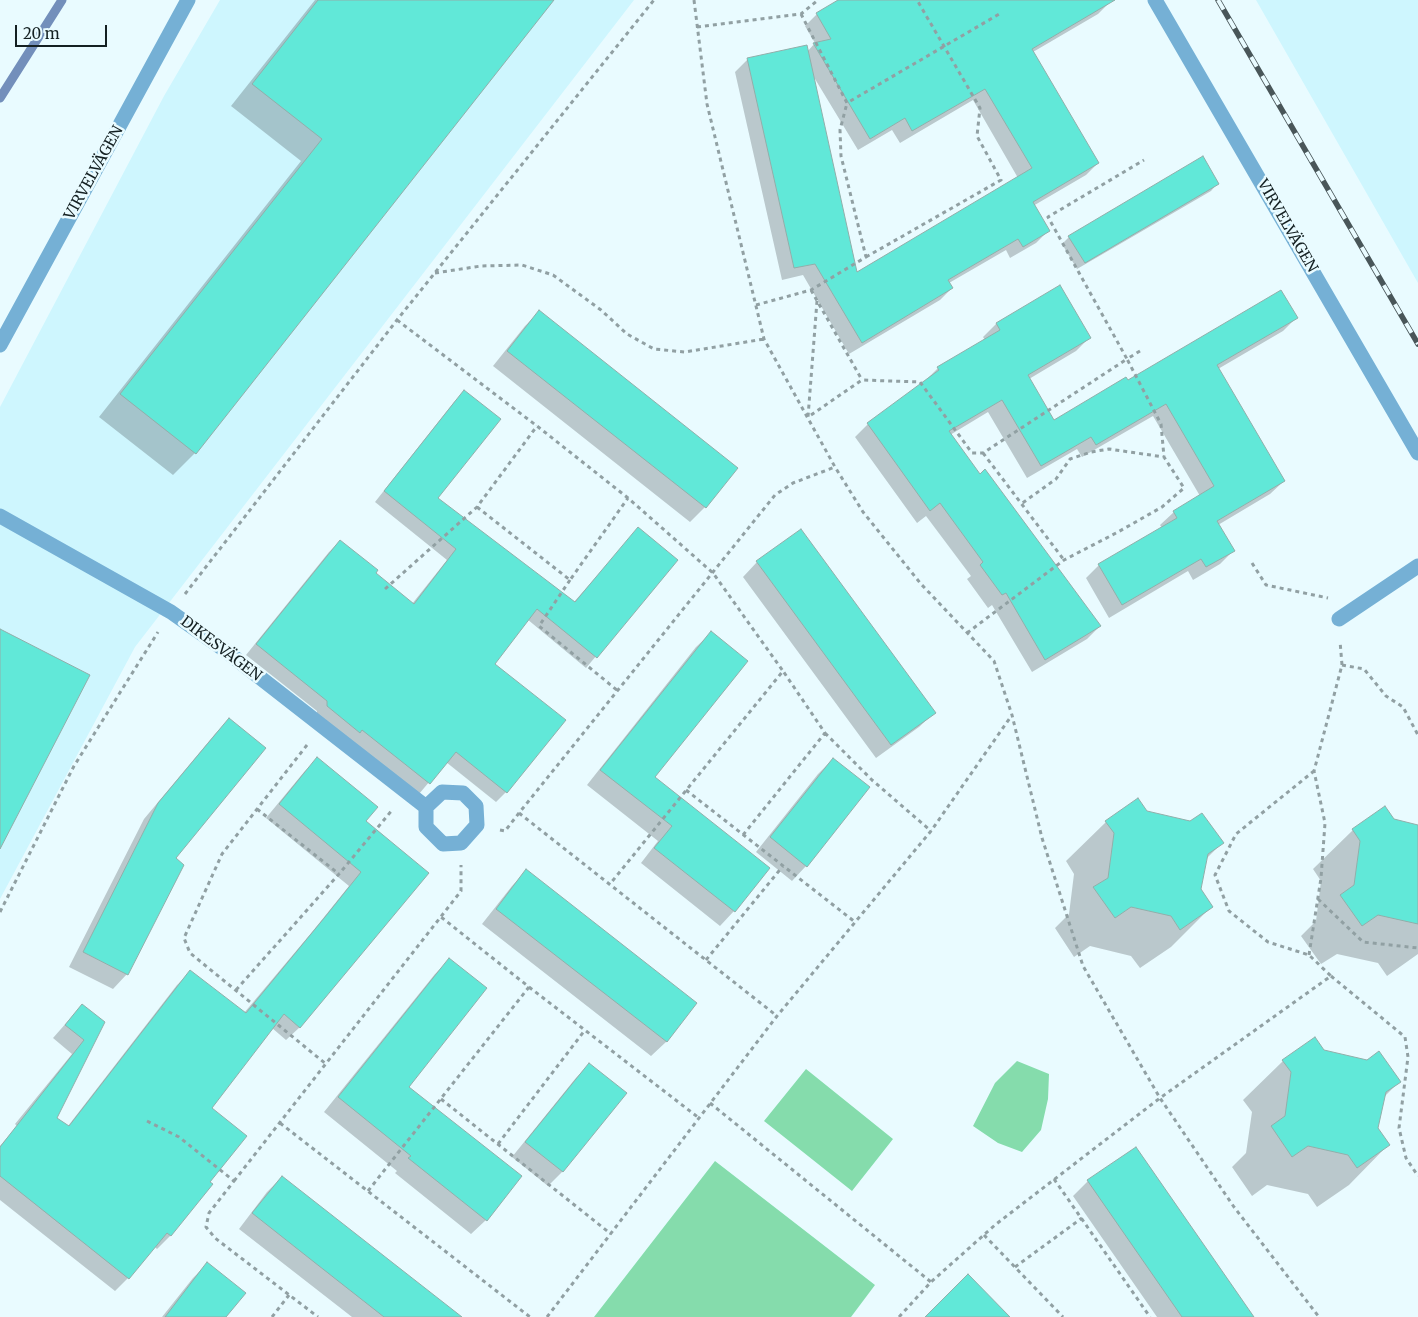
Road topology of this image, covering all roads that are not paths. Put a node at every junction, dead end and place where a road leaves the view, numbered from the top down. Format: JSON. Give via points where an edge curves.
{"nodes":[{"id":1,"x":188,"y":0,"type":"edge"},
{"id":2,"x":1155,"y":0,"type":"edge"},
{"id":3,"x":0,"y":345,"type":"edge"},
{"id":4,"x":1418,"y":453,"type":"edge"},
{"id":5,"x":0,"y":516,"type":"edge"},
{"id":6,"x":1418,"y":566,"type":"edge"},
{"id":7,"x":1339,"y":619,"type":"road end"},
{"id":8,"x":426,"y":807,"type":"junction"}],
"edges":[{"from":1,"to":3,"type":"street","name":"VIRVELVÄGEN"},
{"from":2,"to":4,"type":"street","name":"VIRVELVÄGEN"},
{"from":5,"to":8,"type":"street","name":"DIKESVÄGEN","via":[[171,612]]},
{"from":6,"to":7,"type":"street"},
{"from":8,"to":8,"type":"street","via":[[426,827],[443,844],[461,843],[477,825],[476,806],[463,793],[442,792]]}]}
